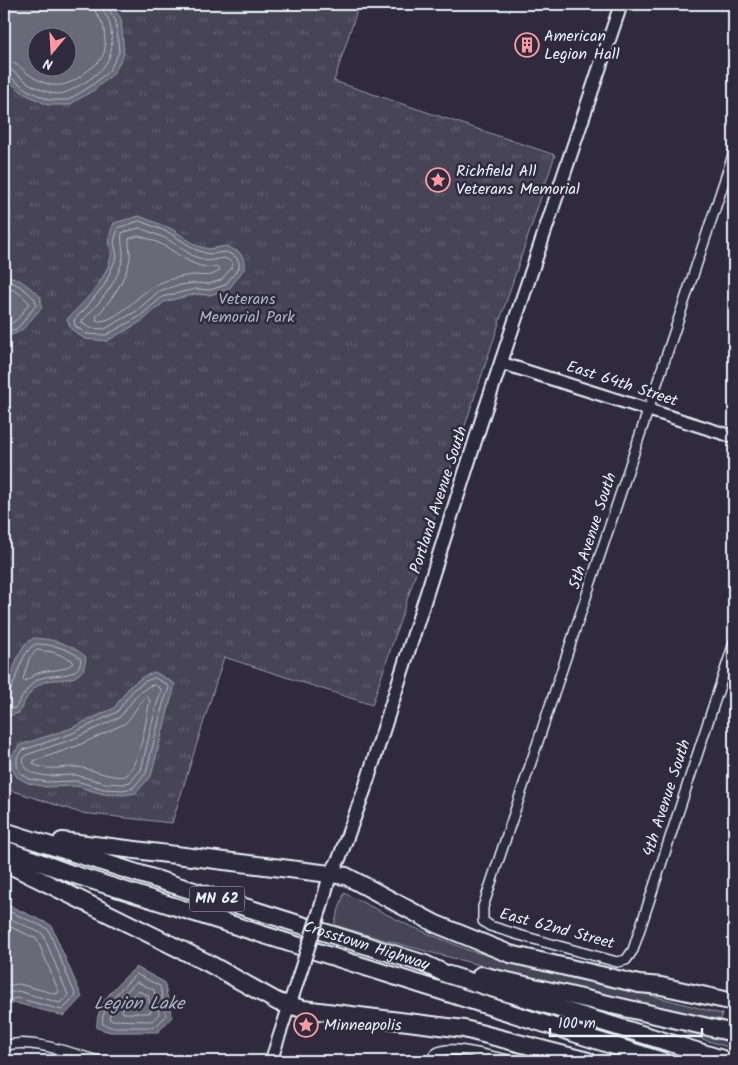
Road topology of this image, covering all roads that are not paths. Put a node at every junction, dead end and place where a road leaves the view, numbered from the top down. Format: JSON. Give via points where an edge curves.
{"nodes":[{"id":1,"x":621,"y":4,"type":"edge"},
{"id":2,"x":734,"y":152,"type":"edge"},
{"id":3,"x":500,"y":362,"type":"junction"},
{"id":4,"x":649,"y":410,"type":"junction"},
{"id":5,"x":734,"y":436,"type":"edge"},
{"id":6,"x":734,"y":643,"type":"edge"},
{"id":7,"x":7,"y":832,"type":"edge"},
{"id":8,"x":4,"y":849,"type":"edge"},
{"id":9,"x":4,"y":862,"type":"edge"},
{"id":10,"x":330,"y":875,"type":"junction"},
{"id":11,"x":483,"y":921,"type":"joint"},
{"id":12,"x":626,"y":960,"type":"joint"},
{"id":13,"x":425,"y":964,"type":"junction"},
{"id":14,"x":639,"y":984,"type":"junction"},
{"id":15,"x":734,"y":1002,"type":"edge"},
{"id":16,"x":289,"y":1006,"type":"junction"},
{"id":17,"x":734,"y":1011,"type":"edge"},
{"id":18,"x":734,"y":1033,"type":"edge"},
{"id":19,"x":4,"y":1046,"type":"edge"},
{"id":20,"x":432,"y":1058,"type":"edge"},
{"id":21,"x":99,"y":1061,"type":"edge"},
{"id":22,"x":271,"y":1061,"type":"edge"},
{"id":23,"x":513,"y":1061,"type":"edge"},
{"id":24,"x":588,"y":1061,"type":"edge"},
{"id":25,"x":662,"y":1061,"type":"edge"},
{"id":26,"x":729,"y":1061,"type":"edge"}],
"edges":[{"from":1,"to":3,"type":"main road","name":"Portland Avenue South"},
{"from":2,"to":4,"type":"street","name":"5th Avenue South"},
{"from":3,"to":4,"type":"street","name":"East 64th Street"},
{"from":3,"to":10,"type":"main road","name":"Portland Avenue South","via":[[364,791]]},
{"from":4,"to":5,"type":"street","name":"East 64th Street"},
{"from":4,"to":11,"type":"street","name":"5th Avenue South","via":[[484,907]]},
{"from":6,"to":12,"type":"street","name":"4th Avenue South","via":[[633,950]]},
{"from":7,"to":10,"type":"highway","via":[[93,846]]},
{"from":7,"to":13,"type":"highway","name":"Crosstown Highway","number":"MN 62"},
{"from":8,"to":25,"type":"highway","name":"Crosstown Highway","number":"MN 62","via":[[72,874]]},
{"from":9,"to":16,"type":"highway"},
{"from":10,"to":14,"type":"highway","via":[[346,876],[436,924],[510,954]]},
{"from":10,"to":16,"type":"main road","name":"Portland Avenue South","bridge":true},
{"from":11,"to":12,"type":"street","name":"East 62nd Street","via":[[518,935],[618,962]]},
{"from":13,"to":18,"type":"highway"},
{"from":13,"to":26,"type":"highway","name":"Crosstown Highway","number":"MN 62","via":[[446,974]]},
{"from":14,"to":15,"type":"highway"},
{"from":14,"to":17,"type":"highway"},
{"from":16,"to":22,"type":"street"},
{"from":16,"to":24,"type":"highway","via":[[464,1028]]},
{"from":19,"to":21,"type":"street","via":[[12,1043],[44,1046]]},
{"from":20,"to":23,"type":"street","via":[[453,1049]]}]}
